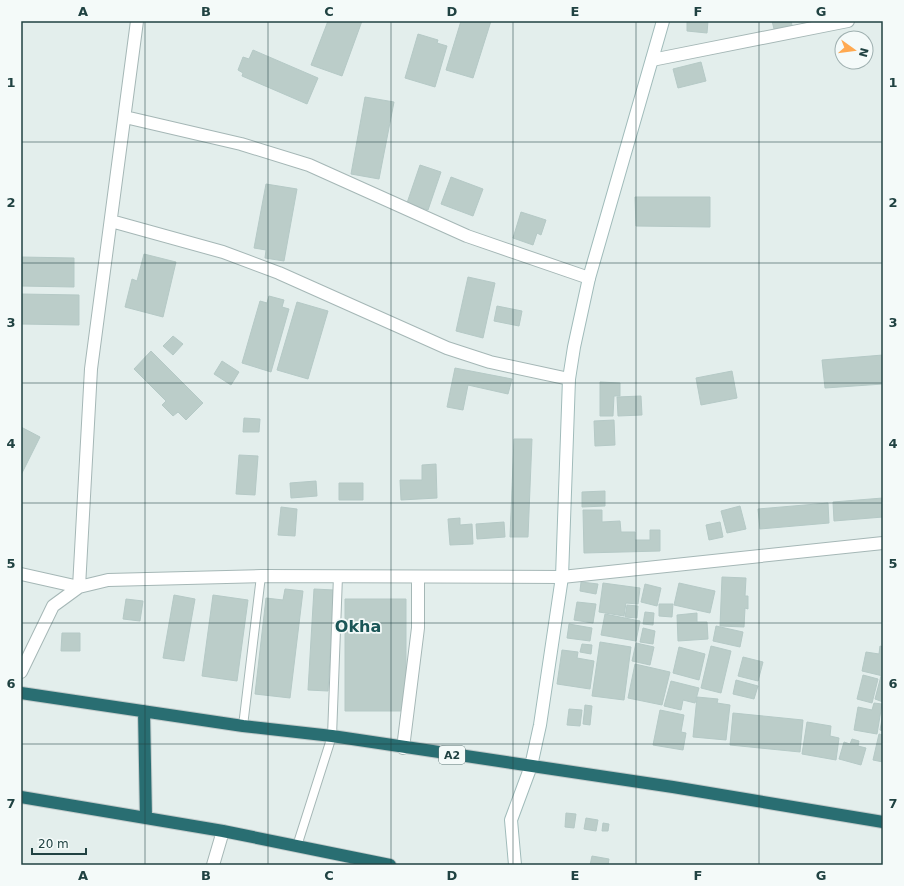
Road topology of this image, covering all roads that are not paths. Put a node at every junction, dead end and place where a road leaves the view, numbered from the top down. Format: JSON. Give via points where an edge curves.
{"nodes":[{"id":1,"x":137,"y":21,"type":"edge"},
{"id":2,"x":663,"y":21,"type":"edge"},
{"id":3,"x":848,"y":21,"type":"edge"},
{"id":4,"x":652,"y":60,"type":"junction"},
{"id":5,"x":125,"y":117,"type":"junction"},
{"id":6,"x":111,"y":221,"type":"junction"},
{"id":7,"x":589,"y":278,"type":"junction"},
{"id":8,"x":569,"y":379,"type":"junction"},
{"id":9,"x":883,"y":543,"type":"edge"},
{"id":10,"x":21,"y":574,"type":"edge"},
{"id":11,"x":262,"y":576,"type":"junction"},
{"id":12,"x":338,"y":576,"type":"junction"},
{"id":13,"x":418,"y":577,"type":"junction"},
{"id":14,"x":562,"y":577,"type":"junction"},
{"id":15,"x":79,"y":586,"type":"junction"},
{"id":16,"x":21,"y":672,"type":"edge"},
{"id":17,"x":21,"y":693,"type":"edge"},
{"id":18,"x":144,"y":711,"type":"junction"},
{"id":19,"x":243,"y":726,"type":"junction"},
{"id":20,"x":332,"y":736,"type":"junction"},
{"id":21,"x":403,"y":748,"type":"junction"},
{"id":22,"x":531,"y":766,"type":"junction"},
{"id":23,"x":21,"y":797,"type":"edge"},
{"id":24,"x":146,"y":818,"type":"junction"},
{"id":25,"x":883,"y":822,"type":"edge"},
{"id":26,"x":223,"y":831,"type":"junction"},
{"id":27,"x":297,"y":846,"type":"junction"},
{"id":28,"x":213,"y":865,"type":"edge"},
{"id":29,"x":390,"y":865,"type":"edge"},
{"id":30,"x":515,"y":865,"type":"edge"}],
"edges":[{"from":1,"to":5,"type":"street"},
{"from":2,"to":4,"type":"street"},
{"from":3,"to":4,"type":"street"},
{"from":4,"to":7,"type":"street"},
{"from":5,"to":6,"type":"street"},
{"from":5,"to":7,"type":"street","via":[[241,144],[309,165],[467,236]]},
{"from":6,"to":8,"type":"street","via":[[223,252],[272,270],[447,348],[490,362]]},
{"from":6,"to":15,"type":"street","via":[[91,369]]},
{"from":7,"to":8,"type":"street"},
{"from":8,"to":14,"type":"street"},
{"from":9,"to":14,"type":"street"},
{"from":10,"to":15,"type":"street"},
{"from":11,"to":12,"type":"street"},
{"from":11,"to":15,"type":"street","via":[[108,580]]},
{"from":11,"to":19,"type":"lane"},
{"from":12,"to":13,"type":"street"},
{"from":12,"to":20,"type":"lane"},
{"from":13,"to":14,"type":"street"},
{"from":13,"to":21,"type":"street","via":[[418,628]]},
{"from":14,"to":22,"type":"street","via":[[540,725]]},
{"from":15,"to":16,"type":"street","via":[[53,606]]},
{"from":17,"to":18,"type":"highway","number":"A2"},
{"from":18,"to":19,"type":"highway","number":"A2"},
{"from":18,"to":24,"type":"highway"},
{"from":19,"to":20,"type":"highway","number":"A2"},
{"from":20,"to":21,"type":"highway","number":"A2"},
{"from":20,"to":27,"type":"lane"},
{"from":21,"to":22,"type":"highway","number":"A2"},
{"from":22,"to":25,"type":"highway","number":"A2"},
{"from":22,"to":30,"type":"street","via":[[511,820]]},
{"from":23,"to":24,"type":"highway"},
{"from":24,"to":26,"type":"highway"},
{"from":26,"to":27,"type":"highway"},
{"from":26,"to":28,"type":"street"},
{"from":27,"to":29,"type":"highway"}]}
